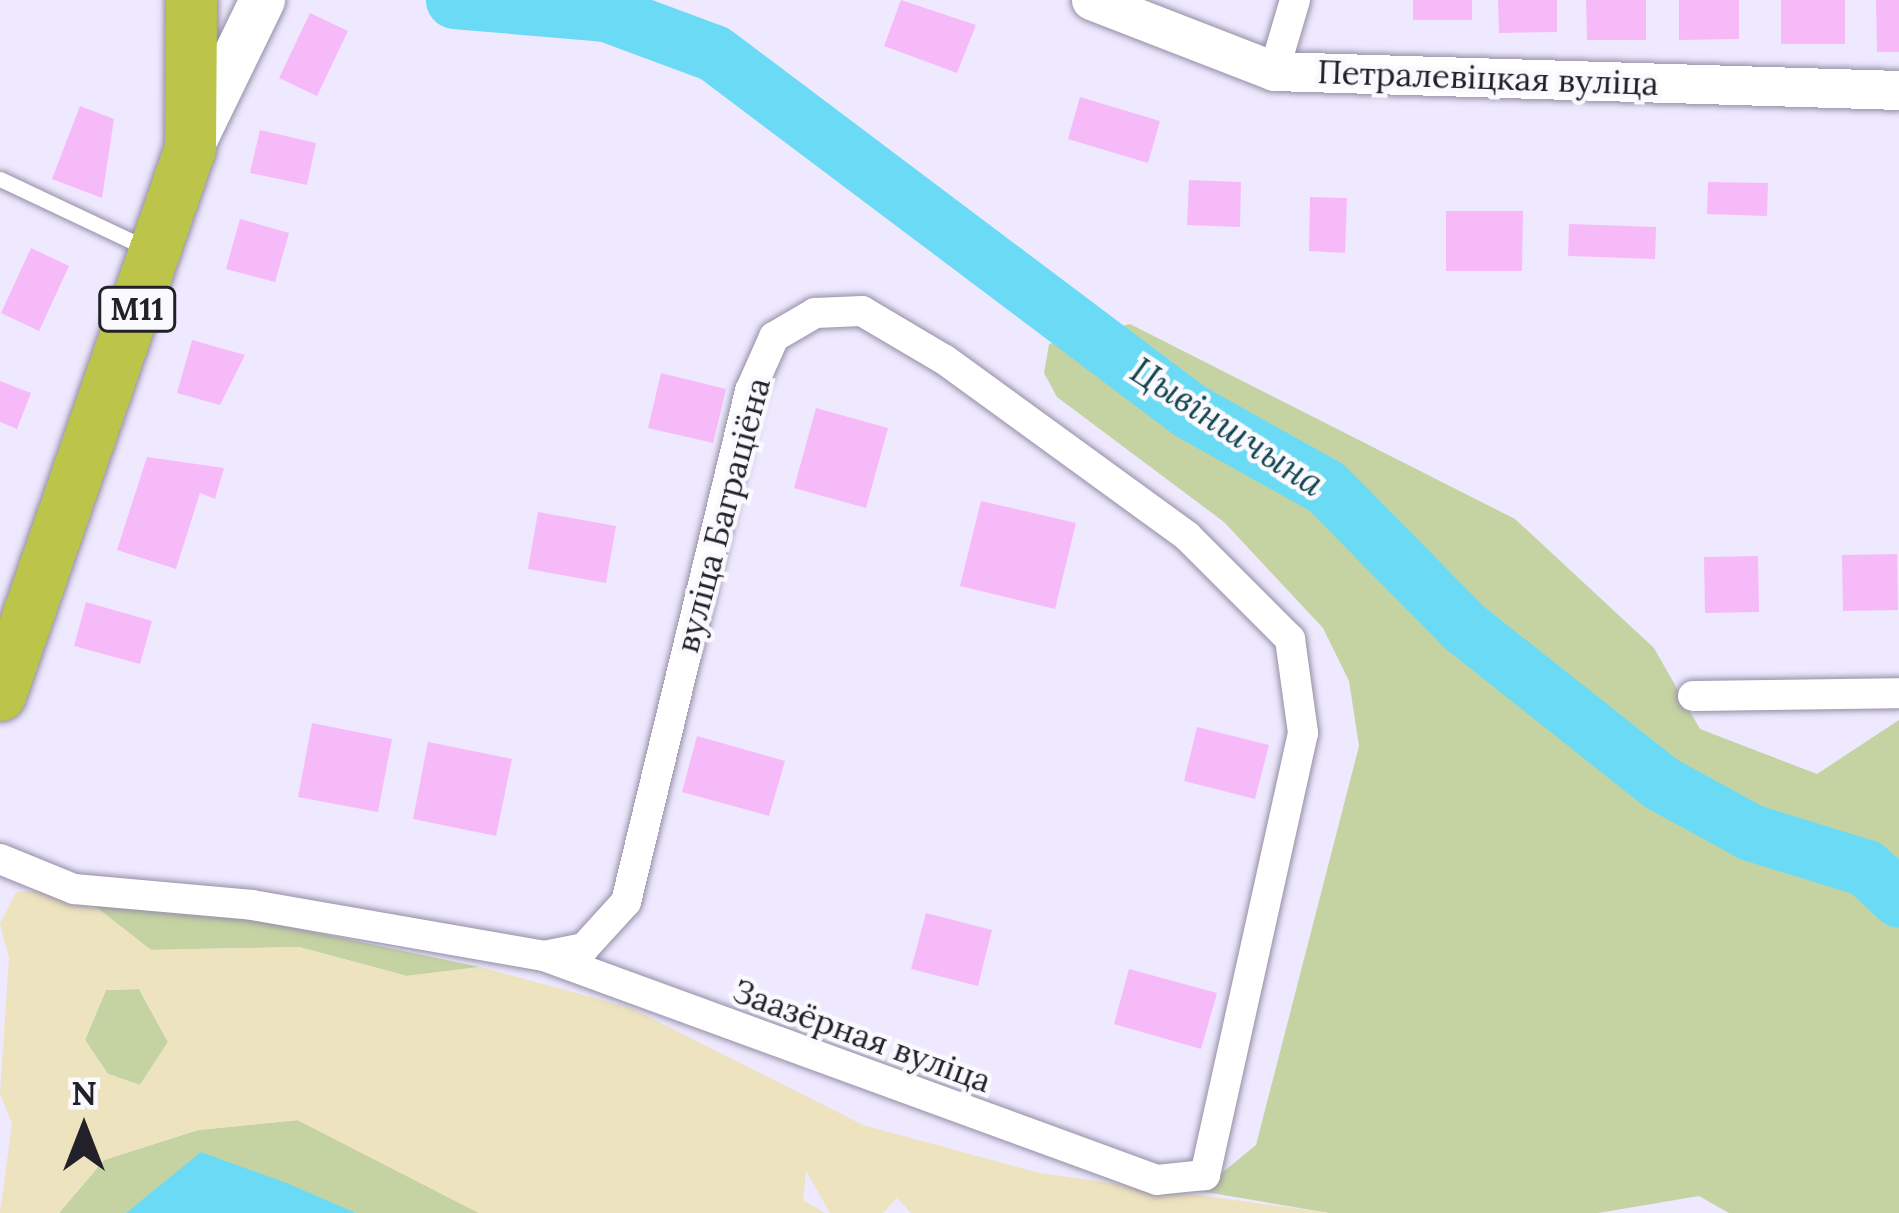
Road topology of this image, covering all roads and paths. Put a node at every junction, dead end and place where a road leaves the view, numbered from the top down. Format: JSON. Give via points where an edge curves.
{"nodes":[{"id":1,"x":190,"y":0,"type":"edge"},
{"id":2,"x":262,"y":0,"type":"edge"},
{"id":3,"x":1091,"y":0,"type":"edge"},
{"id":4,"x":1295,"y":0,"type":"edge"},
{"id":5,"x":1274,"y":71,"type":"junction"},
{"id":6,"x":1899,"y":90,"type":"edge"},
{"id":7,"x":190,"y":148,"type":"junction"},
{"id":8,"x":0,"y":178,"type":"edge"},
{"id":9,"x":156,"y":253,"type":"junction"},
{"id":10,"x":1899,"y":693,"type":"edge"},
{"id":11,"x":0,"y":695,"type":"edge"},
{"id":12,"x":1693,"y":697,"type":"dead end"},
{"id":13,"x":0,"y":859,"type":"edge"},
{"id":14,"x":544,"y":956,"type":"junction"},
{"id":15,"x":1157,"y":1180,"type":"joint"}],
"edges":[{"from":1,"to":7,"type":"highway","number":"М11"},
{"from":2,"to":7,"type":"main road"},
{"from":3,"to":5,"type":"street","name":"Петралевіцкая вуліца"},
{"from":4,"to":5,"type":"street"},
{"from":5,"to":6,"type":"street","name":"Петралевіцкая вуліца"},
{"from":7,"to":9,"type":"highway","number":"М11"},
{"from":8,"to":9,"type":"lane"},
{"from":9,"to":11,"type":"highway","number":"М11"},
{"from":10,"to":12,"type":"street"},
{"from":13,"to":14,"type":"street","via":[[74,889],[252,905]]},
{"from":14,"to":15,"type":"street","name":"Заазёрная вуліца"},
{"from":14,"to":15,"type":"street","name":"вуліца Баграціёна","via":[[584,948],[626,902],[750,391],[773,337],[815,314],[862,311],[1157,511],[1290,639],[1303,734],[1205,1174]]}]}
